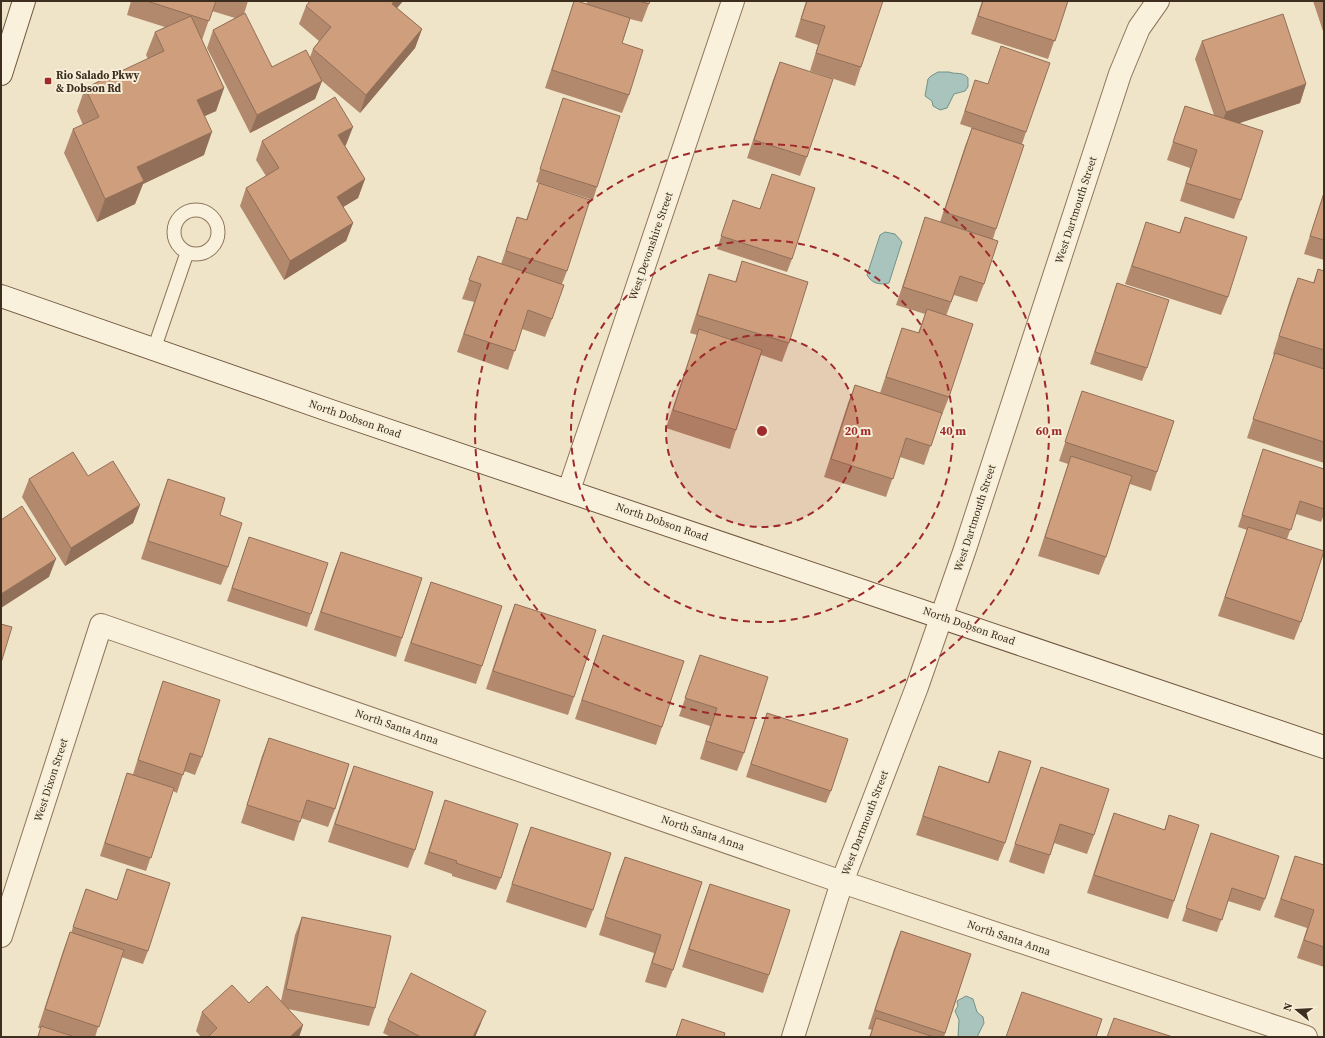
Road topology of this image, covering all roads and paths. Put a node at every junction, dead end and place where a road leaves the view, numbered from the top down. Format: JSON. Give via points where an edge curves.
{"nodes":[{"id":1,"x":24,"y":1,"type":"edge"},
{"id":2,"x":733,"y":1,"type":"edge"},
{"id":3,"x":1158,"y":1,"type":"edge"},
{"id":4,"x":1,"y":74,"type":"edge"},
{"id":5,"x":186,"y":253,"type":"dead end"},
{"id":6,"x":1,"y":296,"type":"edge"},
{"id":7,"x":154,"y":349,"type":"junction"},
{"id":8,"x":569,"y":490,"type":"junction"},
{"id":9,"x":942,"y":617,"type":"junction"},
{"id":10,"x":101,"y":625,"type":"joint"},
{"id":11,"x":1324,"y":745,"type":"edge"},
{"id":12,"x":842,"y":882,"type":"junction"},
{"id":13,"x":1,"y":936,"type":"edge"},
{"id":14,"x":793,"y":1037,"type":"edge"},
{"id":15,"x":1306,"y":1037,"type":"edge"}],
"edges":[{"from":1,"to":4,"type":"street"},
{"from":2,"to":8,"type":"street","name":"West Devonshire Street"},
{"from":3,"to":9,"type":"street","name":"West Dartmouth Street","via":[[1139,28],[1120,74]]},
{"from":5,"to":7,"type":"lane"},
{"from":6,"to":7,"type":"street","name":"North Dobson Road"},
{"from":7,"to":8,"type":"street","name":"North Dobson Road","via":[[380,428]]},
{"from":8,"to":9,"type":"street","name":"North Dobson Road"},
{"from":9,"to":11,"type":"street","name":"North Dobson Road"},
{"from":9,"to":12,"type":"street","name":"West Dartmouth Street"},
{"from":10,"to":12,"type":"street","name":"North Santa Anna"},
{"from":10,"to":13,"type":"street","name":"West Dixon Street"},
{"from":12,"to":14,"type":"street","name":"West Dartmouth Street"},
{"from":12,"to":15,"type":"street","name":"North Santa Anna"}]}
